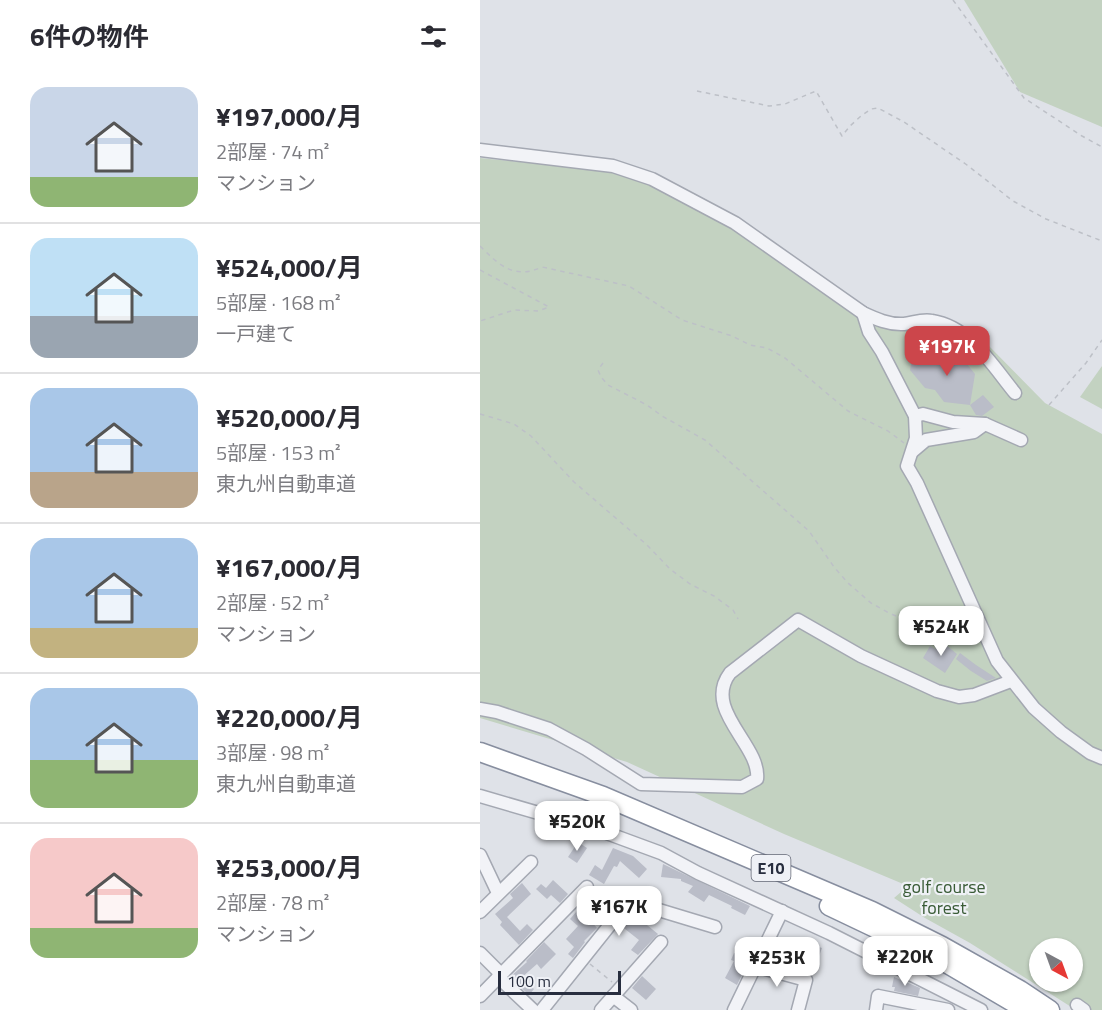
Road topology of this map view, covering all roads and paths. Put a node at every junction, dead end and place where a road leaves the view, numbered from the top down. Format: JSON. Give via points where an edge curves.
{"nodes":[{"id":1,"x":953,"y":0,"type":"edge"},
{"id":2,"x":697,"y":92,"type":"dead end"},
{"id":3,"x":1102,"y":147,"type":"edge"},
{"id":4,"x":480,"y":150,"type":"edge"},
{"id":5,"x":1102,"y":241,"type":"edge"},
{"id":6,"x":480,"y":246,"type":"edge"},
{"id":7,"x":480,"y":270,"type":"edge"},
{"id":8,"x":863,"y":313,"type":"junction"},
{"id":9,"x":480,"y":321,"type":"edge"},
{"id":10,"x":1102,"y":340,"type":"edge"},
{"id":11,"x":603,"y":363,"type":"dead end"},
{"id":12,"x":1015,"y":393,"type":"dead end"},
{"id":13,"x":1049,"y":405,"type":"dead end"},
{"id":14,"x":480,"y":414,"type":"edge"},
{"id":15,"x":915,"y":416,"type":"junction"},
{"id":16,"x":985,"y":424,"type":"junction"},
{"id":17,"x":1021,"y":440,"type":"dead end"},
{"id":18,"x":910,"y":454,"type":"junction"},
{"id":19,"x":971,"y":604,"type":"junction"},
{"id":20,"x":738,"y":619,"type":"dead end"},
{"id":21,"x":1011,"y":681,"type":"junction"},
{"id":22,"x":480,"y":709,"type":"edge"},
{"id":23,"x":480,"y":752,"type":"edge"},
{"id":24,"x":1102,"y":758,"type":"edge"},
{"id":25,"x":480,"y":762,"type":"edge"},
{"id":26,"x":480,"y":796,"type":"edge"},
{"id":27,"x":480,"y":855,"type":"edge"},
{"id":28,"x":531,"y":862,"type":"dead end"},
{"id":29,"x":587,"y":886,"type":"dead end"},
{"id":30,"x":498,"y":893,"type":"junction"},
{"id":31,"x":782,"y":911,"type":"junction"},
{"id":32,"x":480,"y":912,"type":"edge"},
{"id":33,"x":715,"y":927,"type":"dead end"},
{"id":34,"x":660,"y":942,"type":"dead end"},
{"id":35,"x":480,"y":953,"type":"edge"},
{"id":36,"x":584,"y":958,"type":"junction"},
{"id":37,"x":755,"y":966,"type":"junction"},
{"id":38,"x":500,"y":976,"type":"junction"},
{"id":39,"x":616,"y":992,"type":"junction"},
{"id":40,"x":480,"y":996,"type":"edge"},
{"id":41,"x":968,"y":1007,"type":"edge"},
{"id":42,"x":533,"y":1010,"type":"edge"},
{"id":43,"x":542,"y":1010,"type":"edge"},
{"id":44,"x":601,"y":1010,"type":"edge"},
{"id":45,"x":631,"y":1010,"type":"edge"},
{"id":46,"x":734,"y":1010,"type":"edge"},
{"id":47,"x":798,"y":1010,"type":"edge"},
{"id":48,"x":876,"y":1010,"type":"edge"},
{"id":49,"x":948,"y":1010,"type":"edge"},
{"id":50,"x":981,"y":1010,"type":"edge"},
{"id":51,"x":1026,"y":1010,"type":"edge"},
{"id":52,"x":1050,"y":1010,"type":"edge"}],
"edges":[{"from":1,"to":3,"type":"path","via":[[1024,98]]},
{"from":2,"to":5,"type":"path","via":[[769,106],[816,91],[842,136],[861,116],[878,108],[967,165],[1013,201]]},
{"from":4,"to":8,"type":"street","via":[[613,166],[652,179],[735,223]]},
{"from":6,"to":18,"type":"path","via":[[508,269],[530,273],[542,267],[629,286],[682,320],[767,348],[785,358],[848,411],[904,442]]},
{"from":7,"to":9,"type":"path","via":[[549,307],[538,311],[514,310]]},
{"from":8,"to":12,"type":"street","via":[[902,324],[930,320],[948,325],[980,348]]},
{"from":8,"to":15,"type":"street","via":[[869,332]]},
{"from":10,"to":13,"type":"path"},
{"from":11,"to":19,"type":"path","via":[[598,370],[609,385],[705,440],[809,531],[834,567],[871,603],[913,623],[931,621],[945,611]]},
{"from":14,"to":20,"type":"path","via":[[514,424],[531,436],[574,482],[670,569],[714,596],[733,610]]},
{"from":15,"to":16,"type":"street"},
{"from":15,"to":18,"type":"street","via":[[916,438]]},
{"from":16,"to":17,"type":"street"},
{"from":16,"to":18,"type":"street","via":[[974,432],[926,440]]},
{"from":18,"to":19,"type":"street","via":[[907,466]]},
{"from":19,"to":21,"type":"street","via":[[997,661]]},
{"from":21,"to":22,"type":"street","via":[[974,695],[959,697],[937,691],[861,656],[798,620],[723,682],[722,699],[758,771],[756,779],[742,787],[641,784],[549,729]]},
{"from":21,"to":24,"type":"street","via":[[1061,732]]},
{"from":23,"to":52,"type":"highway","number":"E10","via":[[603,796],[872,911],[942,946]]},
{"from":25,"to":51,"type":"highway","number":"E10","via":[[600,807],[866,922]]},
{"from":26,"to":31,"type":"street","via":[[604,832],[661,854]]},
{"from":27,"to":30,"type":"street"},
{"from":28,"to":30,"type":"street"},
{"from":29,"to":38,"type":"street"},
{"from":30,"to":32,"type":"street"},
{"from":31,"to":37,"type":"street"},
{"from":31,"to":41,"type":"street","via":[[876,956]]},
{"from":33,"to":36,"type":"street","via":[[629,901]]},
{"from":34,"to":39,"type":"street"},
{"from":35,"to":38,"type":"street"},
{"from":36,"to":39,"type":"path"},
{"from":36,"to":43,"type":"street"},
{"from":37,"to":46,"type":"street"},
{"from":37,"to":47,"type":"street","via":[[806,980]]},
{"from":38,"to":40,"type":"street"},
{"from":38,"to":42,"type":"street"},
{"from":39,"to":44,"type":"street"},
{"from":39,"to":45,"type":"street"},
{"from":41,"to":50,"type":"street"},
{"from":48,"to":49,"type":"street","via":[[878,996]]}]}
